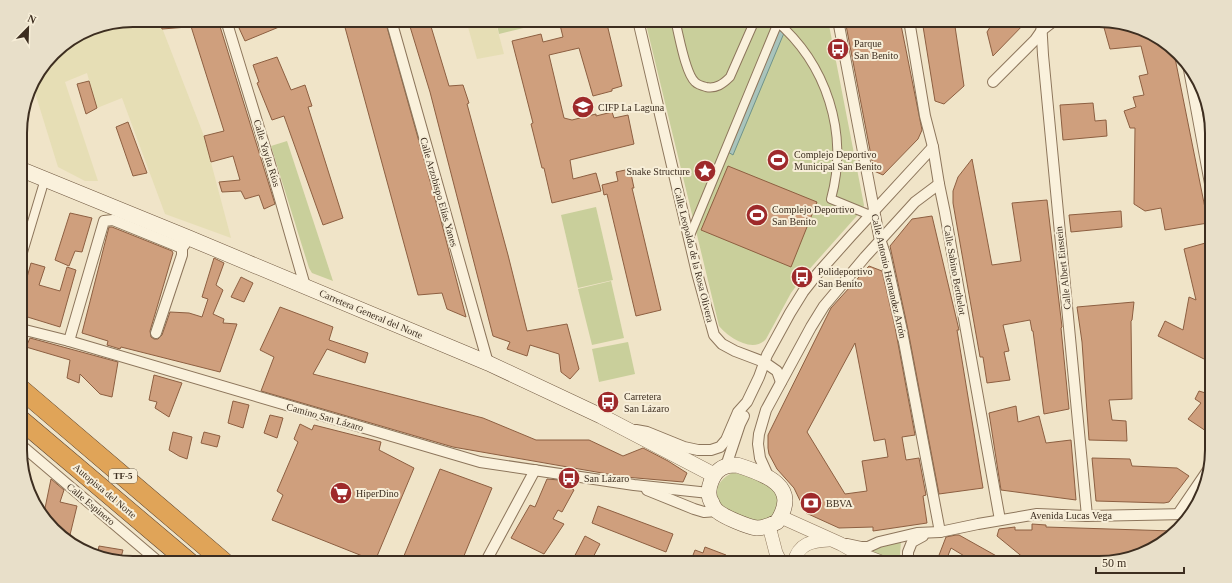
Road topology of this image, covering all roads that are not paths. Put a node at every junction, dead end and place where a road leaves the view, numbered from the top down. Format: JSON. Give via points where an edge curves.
{"nodes":[{"id":1,"x":228,"y":27,"type":"edge"},
{"id":2,"x":393,"y":27,"type":"edge"},
{"id":3,"x":640,"y":27,"type":"edge"},
{"id":4,"x":677,"y":27,"type":"edge"},
{"id":5,"x":752,"y":27,"type":"edge"},
{"id":6,"x":775,"y":27,"type":"edge"},
{"id":7,"x":783,"y":27,"type":"edge"},
{"id":8,"x":839,"y":27,"type":"edge"},
{"id":9,"x":910,"y":27,"type":"edge"},
{"id":10,"x":1040,"y":27,"type":"edge"},
{"id":11,"x":1041,"y":27,"type":"edge"},
{"id":12,"x":1191,"y":80,"type":"edge"},
{"id":13,"x":993,"y":82,"type":"dead end"},
{"id":14,"x":933,"y":147,"type":"junction"},
{"id":15,"x":1205,"y":156,"type":"edge"},
{"id":16,"x":27,"y":172,"type":"edge"},
{"id":17,"x":45,"y":179,"type":"junction"},
{"id":18,"x":939,"y":184,"type":"junction"},
{"id":19,"x":107,"y":204,"type":"junction"},
{"id":20,"x":872,"y":213,"type":"junction"},
{"id":21,"x":104,"y":221,"type":"junction"},
{"id":22,"x":27,"y":237,"type":"edge"},
{"id":23,"x":689,"y":238,"type":"junction"},
{"id":24,"x":880,"y":241,"type":"junction"},
{"id":25,"x":185,"y":243,"type":"junction"},
{"id":26,"x":305,"y":286,"type":"junction"},
{"id":27,"x":27,"y":330,"type":"edge"},
{"id":28,"x":156,"y":333,"type":"dead end"},
{"id":29,"x":69,"y":341,"type":"junction"},
{"id":30,"x":764,"y":362,"type":"junction"},
{"id":31,"x":488,"y":364,"type":"junction"},
{"id":32,"x":782,"y":382,"type":"junction"},
{"id":33,"x":27,"y":394,"type":"edge"},
{"id":34,"x":747,"y":402,"type":"junction"},
{"id":35,"x":27,"y":425,"type":"edge"},
{"id":36,"x":626,"y":429,"type":"junction"},
{"id":37,"x":27,"y":450,"type":"edge"},
{"id":38,"x":726,"y":466,"type":"junction"},
{"id":39,"x":534,"y":470,"type":"junction"},
{"id":40,"x":714,"y":475,"type":"junction"},
{"id":41,"x":769,"y":478,"type":"junction"},
{"id":42,"x":634,"y":484,"type":"junction"},
{"id":43,"x":1199,"y":486,"type":"edge"},
{"id":44,"x":709,"y":493,"type":"junction"},
{"id":45,"x":718,"y":511,"type":"junction"},
{"id":46,"x":1182,"y":514,"type":"edge"},
{"id":47,"x":1087,"y":516,"type":"junction"},
{"id":48,"x":1000,"y":520,"type":"junction"},
{"id":49,"x":775,"y":522,"type":"junction"},
{"id":50,"x":937,"y":532,"type":"junction"},
{"id":51,"x":836,"y":542,"type":"junction"},
{"id":52,"x":152,"y":556,"type":"edge"},
{"id":53,"x":182,"y":556,"type":"edge"},
{"id":54,"x":217,"y":556,"type":"edge"},
{"id":55,"x":490,"y":556,"type":"edge"},
{"id":56,"x":777,"y":556,"type":"edge"},
{"id":57,"x":796,"y":556,"type":"edge"},
{"id":58,"x":866,"y":556,"type":"edge"},
{"id":59,"x":908,"y":556,"type":"edge"}],
"edges":[{"from":1,"to":26,"type":"street","name":"Calle Yayita Ríos"},
{"from":2,"to":31,"type":"street","name":"Calle Arzobispo Elías Yanes"},
{"from":3,"to":23,"type":"street","name":"Calle Leopoldo de la Rosa Olivera"},
{"from":4,"to":5,"type":"street","via":[[688,70],[694,82],[712,88],[723,84],[730,77]]},
{"from":6,"to":23,"type":"street"},
{"from":7,"to":20,"type":"street","via":[[810,60],[826,91],[834,116],[838,144],[836,180],[831,199]]},
{"from":8,"to":20,"type":"street","name":"Calle Antonio Hernandez Arrón"},
{"from":9,"to":14,"type":"street","name":"Calle Sabino Berthelot","via":[[925,116]]},
{"from":10,"to":13,"type":"street","via":[[1035,40]]},
{"from":11,"to":47,"type":"street","name":"Calle Albert Einstein"},
{"from":12,"to":15,"type":"street"},
{"from":14,"to":18,"type":"street","name":"Calle Sabino Berthelot"},
{"from":14,"to":20,"type":"street"},
{"from":16,"to":17,"type":"main road","name":"Carretera General del Norte"},
{"from":17,"to":19,"type":"main road","name":"Carretera General del Norte"},
{"from":17,"to":22,"type":"street"},
{"from":18,"to":24,"type":"street","via":[[915,202]]},
{"from":18,"to":48,"type":"street","name":"Calle Sabino Berthelot"},
{"from":19,"to":21,"type":"street"},
{"from":19,"to":25,"type":"main road","name":"Carretera General del Norte"},
{"from":20,"to":24,"type":"street","name":"Calle Antonio Hernandez Arrón"},
{"from":20,"to":30,"type":"street","via":[[803,292]]},
{"from":21,"to":25,"type":"street","via":[[113,220]]},
{"from":21,"to":29,"type":"street"},
{"from":23,"to":30,"type":"street","name":"Calle Leopoldo de la Rosa Olivera","via":[[714,335],[722,344]]},
{"from":24,"to":32,"type":"street","via":[[824,306]]},
{"from":24,"to":50,"type":"street","name":"Calle Antonio Hernandez Arrón","via":[[901,326]]},
{"from":25,"to":26,"type":"main road","name":"Carretera General del Norte"},
{"from":25,"to":28,"type":"street"},
{"from":26,"to":31,"type":"main road","name":"Carretera General del Norte"},
{"from":27,"to":29,"type":"street","name":"Camino San Lázaro"},
{"from":29,"to":39,"type":"street","name":"Camino San Lázaro","via":[[480,462]]},
{"from":30,"to":32,"type":"street","name":"Calle Leopoldo de la Rosa Olivera","via":[[777,371]]},
{"from":30,"to":34,"type":"street"},
{"from":31,"to":36,"type":"main road","name":"Carretera General del Norte"},
{"from":32,"to":41,"type":"street","via":[[766,410],[759,434],[760,458]]},
{"from":33,"to":54,"type":"highway","number":"TF-5"},
{"from":34,"to":36,"type":"street","via":[[738,412],[726,440],[720,447],[712,450],[684,447],[647,432]]},
{"from":34,"to":38,"type":"street"},
{"from":35,"to":53,"type":"highway","name":"Autopista del Norte","number":"TF-5"},
{"from":36,"to":40,"type":"main road","name":"Carretera General del Norte"},
{"from":37,"to":52,"type":"street","name":"Calle Espinero"},
{"from":38,"to":40,"type":"main road"},
{"from":38,"to":41,"type":"main road","via":[[737,465]]},
{"from":39,"to":42,"type":"street","name":"Camino San Lázaro"},
{"from":39,"to":55,"type":"street"},
{"from":40,"to":44,"type":"main road"},
{"from":41,"to":49,"type":"main road","via":[[777,483],[785,498],[785,508]]},
{"from":42,"to":44,"type":"street","name":"Camino San Lázaro"},
{"from":42,"to":45,"type":"street","name":"Camino San Lázaro","via":[[694,509],[704,512]]},
{"from":43,"to":46,"type":"street"},
{"from":44,"to":45,"type":"main road","via":[[711,502]]},
{"from":45,"to":49,"type":"main road","via":[[757,528]]},
{"from":46,"to":47,"type":"street","name":"Avenida Lucas Vega"},
{"from":47,"to":48,"type":"street","name":"Avenida Lucas Vega","via":[[1037,514]]},
{"from":48,"to":50,"type":"street","name":"Avenida Lucas Vega"},
{"from":49,"to":51,"type":"street"},
{"from":49,"to":56,"type":"street"},
{"from":50,"to":51,"type":"street","name":"Avenida Lucas Vega","via":[[917,533],[868,547]]},
{"from":50,"to":59,"type":"street","name":"Avenida Lucas Vega","via":[[912,542]]},
{"from":51,"to":57,"type":"street","via":[[812,541]]},
{"from":51,"to":58,"type":"street"}]}
